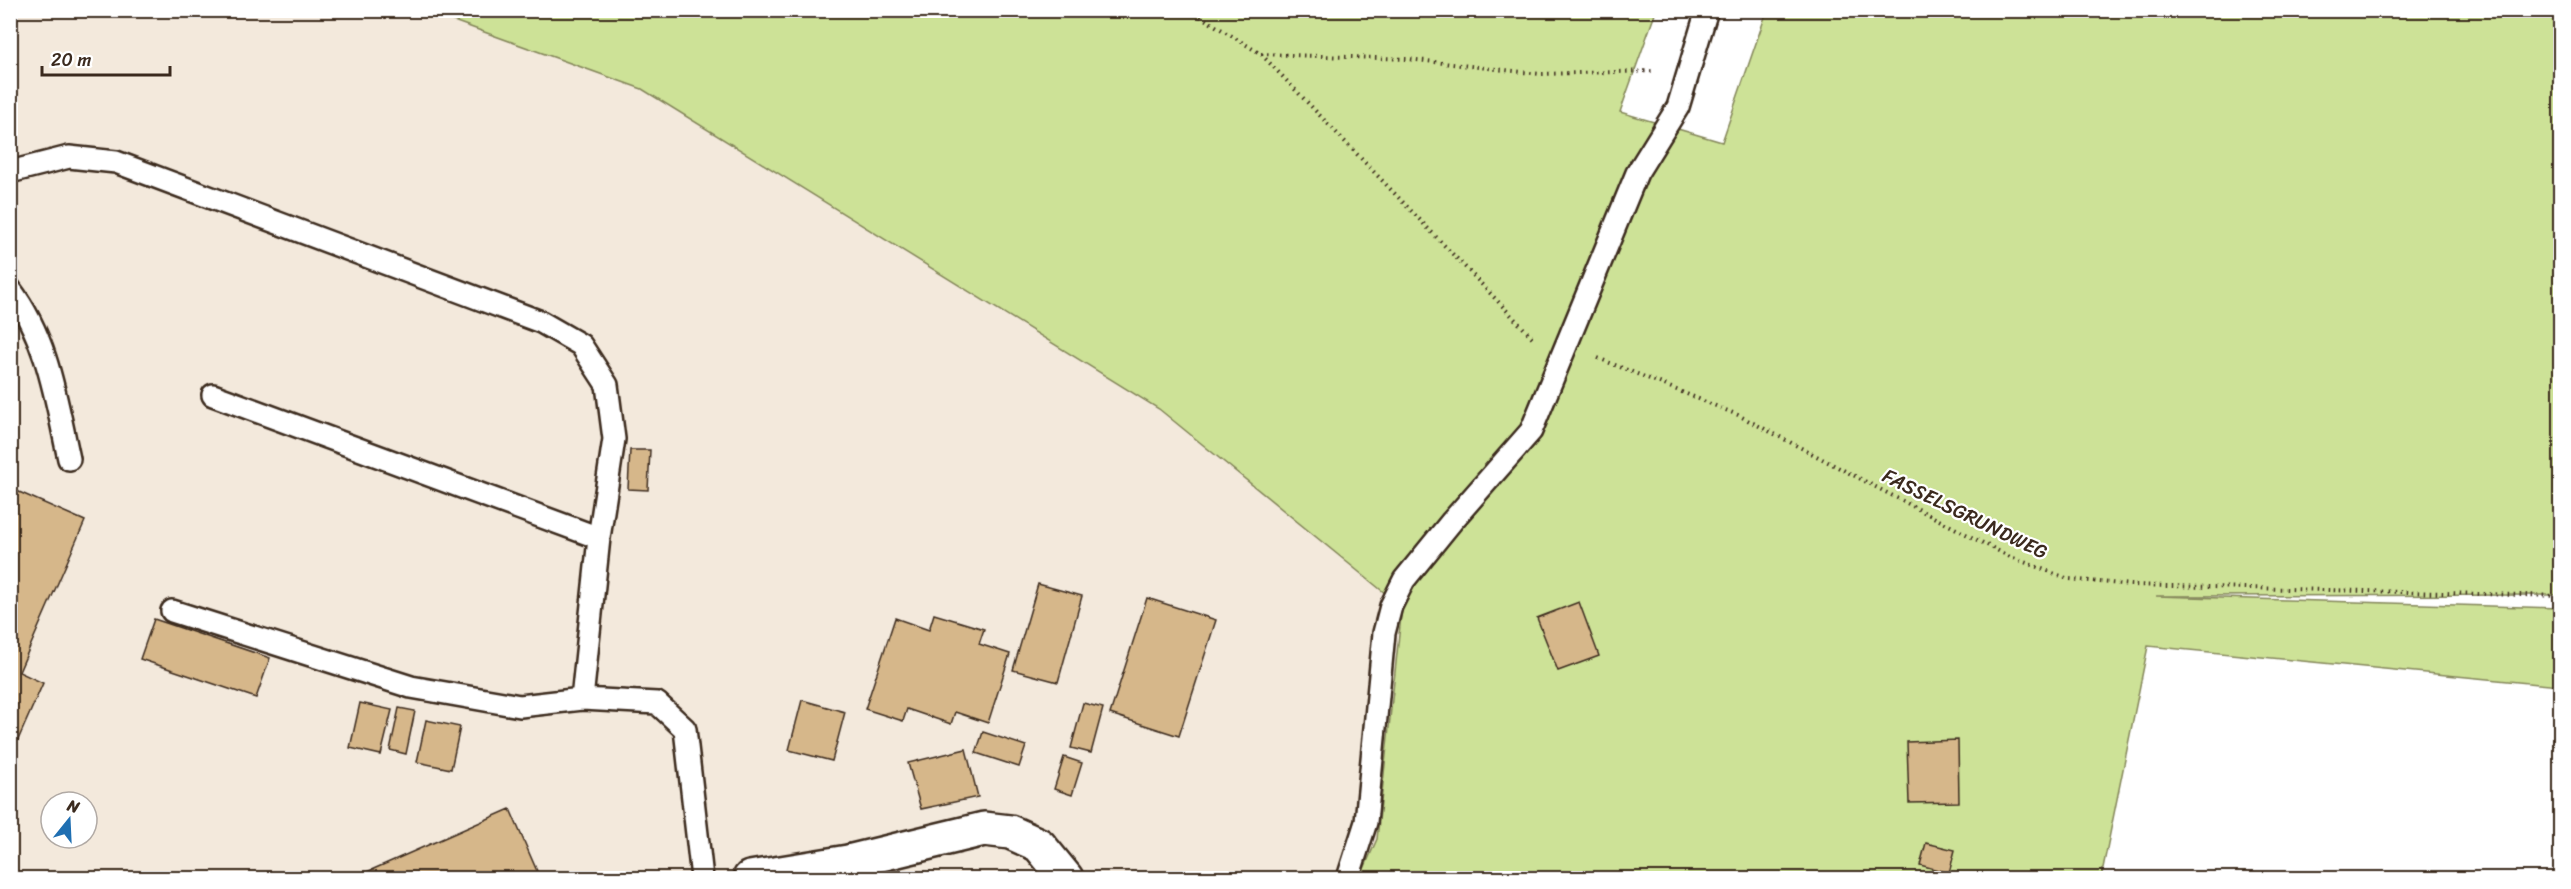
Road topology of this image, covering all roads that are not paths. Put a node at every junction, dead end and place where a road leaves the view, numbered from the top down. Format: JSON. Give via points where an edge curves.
{"nodes":[{"id":1,"x":1707,"y":10,"type":"edge"},
{"id":2,"x":10,"y":172,"type":"edge"},
{"id":3,"x":10,"y":289,"type":"edge"},
{"id":4,"x":213,"y":395,"type":"dead end"},
{"id":5,"x":69,"y":459,"type":"dead end"},
{"id":6,"x":599,"y":538,"type":"junction"},
{"id":7,"x":172,"y":611,"type":"dead end"},
{"id":8,"x":582,"y":699,"type":"junction"},
{"id":9,"x":702,"y":879,"type":"edge"},
{"id":10,"x":750,"y":879,"type":"edge"},
{"id":11,"x":1066,"y":879,"type":"edge"},
{"id":12,"x":1348,"y":879,"type":"edge"}],
"edges":[{"from":1,"to":12,"type":"lane","via":[[1678,107],[1636,174],[1531,431],[1411,572],[1391,606],[1384,633],[1366,822]]},
{"from":2,"to":6,"type":"lane","via":[[69,157],[116,162],[541,322],[581,345],[607,385],[614,439]]},
{"from":3,"to":5,"type":"lane","via":[[26,310],[48,362]]},
{"from":4,"to":6,"type":"lane"},
{"from":6,"to":8,"type":"lane"},
{"from":7,"to":8,"type":"lane","via":[[411,687],[520,706]]},
{"from":8,"to":9,"type":"lane","via":[[657,703],[685,729]]},
{"from":10,"to":11,"type":"street","via":[[848,862],[984,829],[1010,832],[1039,845]]}]}
